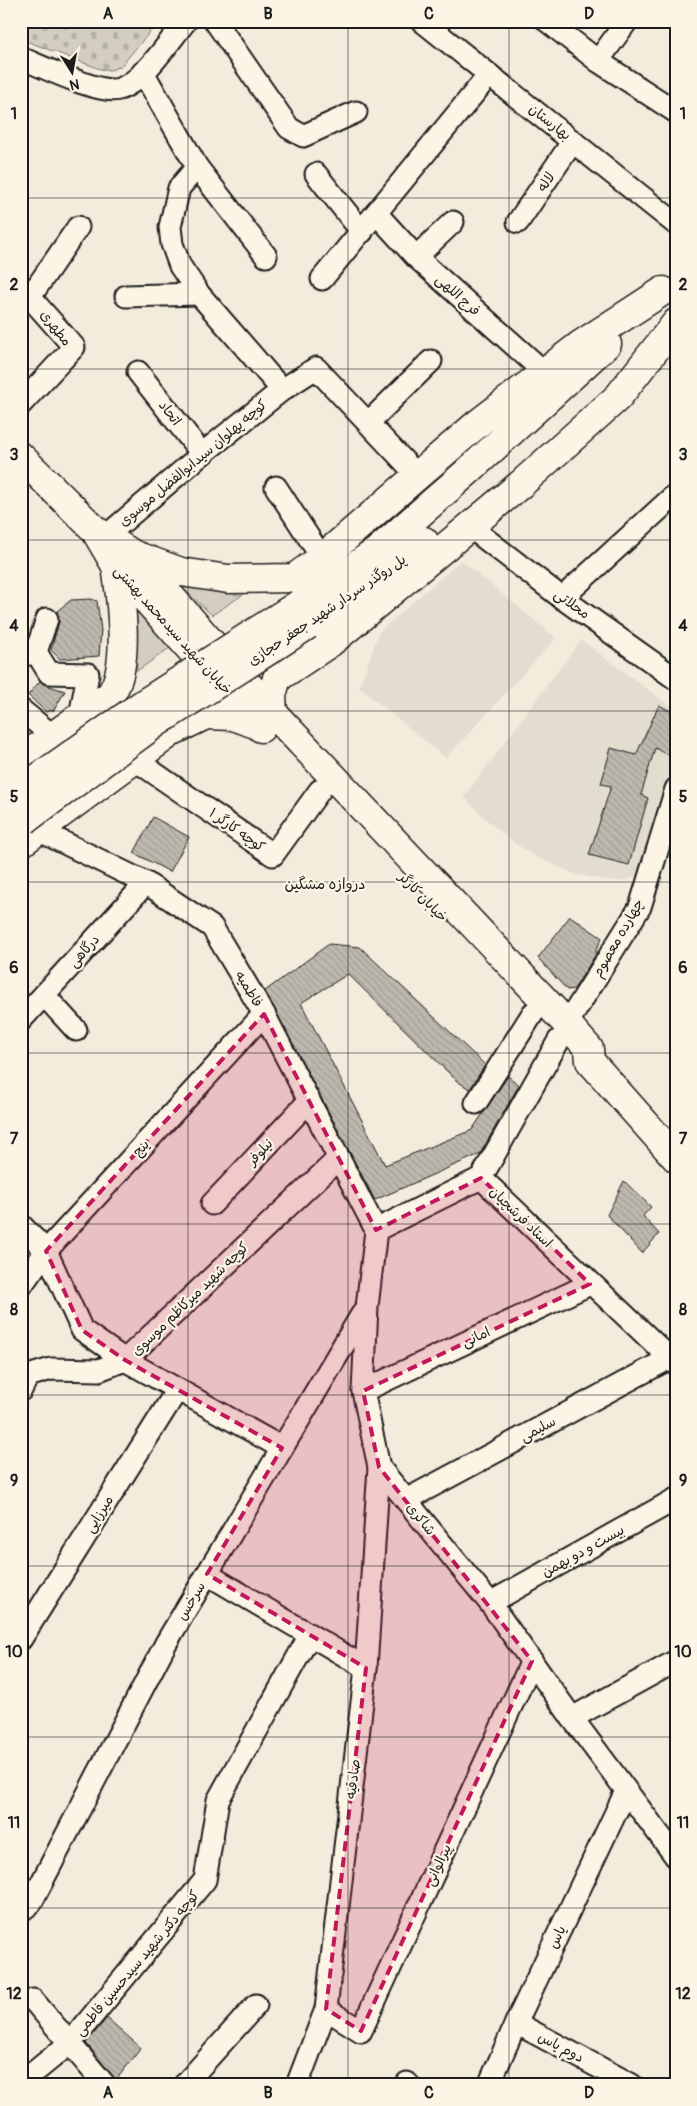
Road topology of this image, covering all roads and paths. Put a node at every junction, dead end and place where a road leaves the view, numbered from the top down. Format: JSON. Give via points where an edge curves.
{"nodes":[{"id":1,"x":186,"y":21,"type":"edge"},
{"id":2,"x":215,"y":21,"type":"edge"},
{"id":3,"x":422,"y":21,"type":"edge"},
{"id":4,"x":547,"y":21,"type":"edge"},
{"id":5,"x":627,"y":21,"type":"edge"},
{"id":6,"x":21,"y":58,"type":"edge"},
{"id":7,"x":598,"y":61,"type":"junction"},
{"id":8,"x":144,"y":72,"type":"junction"},
{"id":9,"x":489,"y":75,"type":"junction"},
{"id":10,"x":672,"y":103,"type":"edge"},
{"id":11,"x":356,"y":112,"type":"dead end"},
{"id":12,"x":573,"y":141,"type":"junction"},
{"id":13,"x":198,"y":167,"type":"junction"},
{"id":14,"x":316,"y":174,"type":"dead end"},
{"id":15,"x":376,"y":213,"type":"junction"},
{"id":16,"x":453,"y":222,"type":"dead end"},
{"id":17,"x":518,"y":222,"type":"dead end"},
{"id":18,"x":676,"y":224,"type":"edge"},
{"id":19,"x":78,"y":227,"type":"dead end"},
{"id":20,"x":362,"y":232,"type":"junction"},
{"id":21,"x":266,"y":256,"type":"dead end"},
{"id":22,"x":416,"y":257,"type":"junction"},
{"id":23,"x":322,"y":280,"type":"dead end"},
{"id":24,"x":669,"y":283,"type":"edge"},
{"id":25,"x":26,"y":292,"type":"edge"},
{"id":26,"x":199,"y":294,"type":"junction"},
{"id":27,"x":126,"y":296,"type":"dead end"},
{"id":28,"x":676,"y":322,"type":"edge"},
{"id":29,"x":431,"y":361,"type":"dead end"},
{"id":30,"x":138,"y":372,"type":"dead end"},
{"id":31,"x":544,"y":372,"type":"junction"},
{"id":32,"x":282,"y":390,"type":"junction"},
{"id":33,"x":21,"y":404,"type":"edge"},
{"id":34,"x":368,"y":423,"type":"junction"},
{"id":35,"x":202,"y":454,"type":"junction"},
{"id":36,"x":21,"y":457,"type":"edge"},
{"id":37,"x":417,"y":475,"type":"junction"},
{"id":38,"x":276,"y":487,"type":"dead end"},
{"id":39,"x":676,"y":494,"type":"edge"},
{"id":40,"x":470,"y":527,"type":"junction"},
{"id":41,"x":100,"y":533,"type":"junction"},
{"id":42,"x":322,"y":558,"type":"junction"},
{"id":43,"x":125,"y":561,"type":"junction"},
{"id":44,"x":562,"y":598,"type":"junction"},
{"id":45,"x":301,"y":603,"type":"junction"},
{"id":46,"x":47,"y":619,"type":"dead end"},
{"id":47,"x":331,"y":642,"type":"junction"},
{"id":48,"x":29,"y":654,"type":"edge"},
{"id":49,"x":676,"y":679,"type":"edge"},
{"id":50,"x":21,"y":710,"type":"edge"},
{"id":51,"x":80,"y":716,"type":"junction"},
{"id":52,"x":266,"y":719,"type":"junction"},
{"id":53,"x":53,"y":736,"type":"junction"},
{"id":54,"x":21,"y":759,"type":"edge"},
{"id":55,"x":134,"y":759,"type":"junction"},
{"id":56,"x":676,"y":789,"type":"edge"},
{"id":57,"x":21,"y":790,"type":"edge"},
{"id":58,"x":320,"y":790,"type":"junction"},
{"id":59,"x":25,"y":822,"type":"edge"},
{"id":60,"x":146,"y":883,"type":"junction"},
{"id":61,"x":44,"y":995,"type":"junction"},
{"id":62,"x":533,"y":1013,"type":"junction"},
{"id":63,"x":264,"y":1014,"type":"junction"},
{"id":64,"x":21,"y":1020,"type":"edge"},
{"id":65,"x":76,"y":1030,"type":"dead end"},
{"id":66,"x":563,"y":1032,"type":"junction"},
{"id":67,"x":309,"y":1101,"type":"junction"},
{"id":68,"x":476,"y":1103,"type":"dead end"},
{"id":69,"x":338,"y":1158,"type":"junction"},
{"id":70,"x":676,"y":1158,"type":"edge"},
{"id":71,"x":481,"y":1178,"type":"junction"},
{"id":72,"x":212,"y":1204,"type":"dead end"},
{"id":73,"x":21,"y":1224,"type":"edge"},
{"id":74,"x":376,"y":1230,"type":"junction"},
{"id":75,"x":46,"y":1251,"type":"junction"},
{"id":76,"x":590,"y":1284,"type":"junction"},
{"id":77,"x":21,"y":1286,"type":"edge"},
{"id":78,"x":367,"y":1307,"type":"junction"},
{"id":79,"x":126,"y":1360,"type":"junction"},
{"id":80,"x":673,"y":1361,"type":"edge"},
{"id":81,"x":21,"y":1390,"type":"edge"},
{"id":82,"x":177,"y":1390,"type":"junction"},
{"id":83,"x":362,"y":1391,"type":"junction"},
{"id":84,"x":282,"y":1448,"type":"junction"},
{"id":85,"x":380,"y":1467,"type":"junction"},
{"id":86,"x":676,"y":1499,"type":"edge"},
{"id":87,"x":406,"y":1500,"type":"junction"},
{"id":88,"x":207,"y":1574,"type":"junction"},
{"id":89,"x":490,"y":1603,"type":"junction"},
{"id":90,"x":310,"y":1635,"type":"junction"},
{"id":91,"x":21,"y":1638,"type":"edge"},
{"id":92,"x":532,"y":1661,"type":"junction"},
{"id":93,"x":676,"y":1661,"type":"edge"},
{"id":94,"x":366,"y":1668,"type":"junction"},
{"id":95,"x":572,"y":1718,"type":"junction"},
{"id":96,"x":626,"y":1790,"type":"junction"},
{"id":97,"x":676,"y":1857,"type":"edge"},
{"id":98,"x":24,"y":1902,"type":"edge"},
{"id":99,"x":34,"y":2000,"type":"dead end"},
{"id":100,"x":256,"y":2005,"type":"dead end"},
{"id":101,"x":326,"y":2009,"type":"junction"},
{"id":102,"x":516,"y":2023,"type":"junction"},
{"id":103,"x":70,"y":2043,"type":"junction"},
{"id":104,"x":21,"y":2083,"type":"edge"},
{"id":105,"x":105,"y":2085,"type":"edge"},
{"id":106,"x":184,"y":2085,"type":"edge"},
{"id":107,"x":297,"y":2085,"type":"edge"},
{"id":108,"x":490,"y":2085,"type":"edge"},
{"id":109,"x":632,"y":2085,"type":"edge"}],
"edges":[{"from":1,"to":8,"type":"street"},
{"from":2,"to":11,"type":"street","via":[[289,128],[303,136]]},
{"from":3,"to":9,"type":"street","name":"بهارستان"},
{"from":4,"to":7,"type":"street"},
{"from":5,"to":7,"type":"street"},
{"from":6,"to":8,"type":"street","via":[[102,90],[118,90]]},
{"from":7,"to":10,"type":"street"},
{"from":8,"to":13,"type":"street"},
{"from":9,"to":12,"type":"street","name":"بهارستان"},
{"from":9,"to":15,"type":"street"},
{"from":12,"to":17,"type":"street","name":"لاله"},
{"from":12,"to":18,"type":"street","name":"بهارستان"},
{"from":13,"to":21,"type":"street"},
{"from":13,"to":26,"type":"street","via":[[179,188],[170,227],[180,266]]},
{"from":14,"to":20,"type":"street"},
{"from":15,"to":20,"type":"street"},
{"from":15,"to":22,"type":"street","name":"فرج اللهی"},
{"from":16,"to":22,"type":"street"},
{"from":19,"to":25,"type":"street","name":"مطهری"},
{"from":20,"to":23,"type":"street"},
{"from":22,"to":31,"type":"street","name":"فرج اللهی"},
{"from":24,"to":31,"type":"main road"},
{"from":24,"to":45,"type":"main road","name":"پل روگذر سردار شهید جعفر حجازی","via":[[604,347],[377,551]]},
{"from":25,"to":33,"type":"street","name":"مطهری","via":[[74,347]]},
{"from":26,"to":27,"type":"street"},
{"from":26,"to":32,"type":"street"},
{"from":28,"to":40,"type":"main road","via":[[618,397]]},
{"from":28,"to":45,"type":"main road","name":"پل روگذر سردار شهید جعفر حجازی","via":[[467,506],[386,572]]},
{"from":29,"to":34,"type":"street"},
{"from":30,"to":35,"type":"street","name":"اتحاد"},
{"from":31,"to":37,"type":"main road"},
{"from":32,"to":34,"type":"street","name":"کوچه پهلوان سیدابوالفضل موسوی","via":[[316,368]]},
{"from":32,"to":35,"type":"street","name":"کوچه پهلوان سیدابوالفضل موسوی"},
{"from":34,"to":37,"type":"street","name":"کوچه پهلوان سیدابوالفضل موسوی"},
{"from":35,"to":41,"type":"street","name":"کوچه پهلوان سیدابوالفضل موسوی"},
{"from":36,"to":41,"type":"main road","name":"خیابان شهید سیدمحمد بهشتی"},
{"from":37,"to":42,"type":"main road"},
{"from":38,"to":42,"type":"street"},
{"from":39,"to":44,"type":"street"},
{"from":40,"to":44,"type":"street","name":"محلاتی"},
{"from":40,"to":47,"type":"main road"},
{"from":41,"to":43,"type":"main road","name":"خیابان شهید سیدمحمد بهشتی"},
{"from":42,"to":45,"type":"main road"},
{"from":43,"to":45,"type":"main road","via":[[228,579]]},
{"from":43,"to":51,"type":"main road","via":[[116,684],[110,695]]},
{"from":43,"to":52,"type":"main road","name":"خیابان شهید سیدمحمد بهشتی"},
{"from":44,"to":49,"type":"street","name":"محلاتی"},
{"from":45,"to":47,"type":"main road","via":[[287,588],[283,613],[288,625],[307,641]]},
{"from":45,"to":57,"type":"main road","name":"پل روگذر سردار شهید جعفر حجازی","bridge":true,"via":[[143,704]]},
{"from":45,"to":59,"type":"main road","name":"پل روگذر سردار شهید جعفر حجازی","bridge":true,"via":[[156,723]]},
{"from":46,"to":48,"type":"street"},
{"from":47,"to":52,"type":"main road","via":[[277,678]]},
{"from":48,"to":51,"type":"street","via":[[49,673],[88,674]]},
{"from":50,"to":53,"type":"street"},
{"from":51,"to":53,"type":"main road"},
{"from":52,"to":55,"type":"main road","via":[[206,715],[173,731]]},
{"from":52,"to":58,"type":"main road","name":"خیابان کارگر"},
{"from":52,"to":66,"type":"main road","name":"خیابان کارگر"},
{"from":53,"to":54,"type":"main road"},
{"from":55,"to":58,"type":"street","name":"کوچه کارگر ۱","via":[[273,855]]},
{"from":55,"to":59,"type":"main road"},
{"from":56,"to":66,"type":"street","name":"چهارده معصوم","via":[[640,907]]},
{"from":58,"to":62,"type":"main road","name":"خیابان کارگر"},
{"from":59,"to":60,"type":"street","name":"فاطمیه"},
{"from":60,"to":61,"type":"street","name":"درگاهی"},
{"from":60,"to":63,"type":"street","name":"فاطمیه","via":[[212,927]]},
{"from":61,"to":64,"type":"street","name":"درگاهی"},
{"from":61,"to":65,"type":"street"},
{"from":62,"to":66,"type":"main road","name":"خیابان کارگر"},
{"from":62,"to":68,"type":"street"},
{"from":63,"to":67,"type":"street","name":"فاطمیه"},
{"from":63,"to":75,"type":"street","name":"ینج"},
{"from":66,"to":70,"type":"main road","name":"خیابان کارگر","via":[[589,1049],[590,1061]]},
{"from":66,"to":71,"type":"street","name":"استاد فرشچیان"},
{"from":67,"to":69,"type":"street","name":"فاطمیه"},
{"from":67,"to":72,"type":"street","name":"نیلوفر"},
{"from":69,"to":74,"type":"street","name":"فاطمیه"},
{"from":69,"to":79,"type":"street","name":"کوچه شهید میرکاظم موسوی"},
{"from":71,"to":74,"type":"street"},
{"from":71,"to":76,"type":"street","name":"استاد فرشچیان"},
{"from":73,"to":75,"type":"street"},
{"from":74,"to":78,"type":"street","name":"شاکری"},
{"from":75,"to":77,"type":"street","name":"ینج"},
{"from":75,"to":79,"type":"street","via":[[82,1330]]},
{"from":76,"to":80,"type":"street","name":"استاد فرشچیان"},
{"from":76,"to":83,"type":"street","name":"امانی"},
{"from":78,"to":83,"type":"street","name":"شاکری"},
{"from":78,"to":84,"type":"street","name":"سرخس"},
{"from":79,"to":81,"type":"street","name":"کوچه شهید میرکاظم موسوی","via":[[99,1370],[51,1369],[28,1376]]},
{"from":79,"to":82,"type":"street"},
{"from":80,"to":87,"type":"street","name":"سلیمی"},
{"from":82,"to":84,"type":"street"},
{"from":82,"to":91,"type":"street","name":"میرزایی"},
{"from":83,"to":85,"type":"street","name":"شاکری"},
{"from":84,"to":88,"type":"street","name":"سرخس"},
{"from":85,"to":87,"type":"street","name":"شاکری"},
{"from":85,"to":94,"type":"street","name":"صادقیه"},
{"from":86,"to":89,"type":"street","name":"بیست و دو بهمن"},
{"from":87,"to":89,"type":"street","name":"شاکری"},
{"from":88,"to":90,"type":"street"},
{"from":88,"to":98,"type":"street","name":"سرخس"},
{"from":89,"to":92,"type":"street","name":"شاکری"},
{"from":90,"to":94,"type":"street"},
{"from":90,"to":103,"type":"street","name":"کوچه دکتر شهید سیدحسین فاطمی","via":[[218,1800],[204,1880]]},
{"from":92,"to":95,"type":"street","name":"شاکری"},
{"from":92,"to":101,"type":"street","name":"پیرالوانی","via":[[362,2031]]},
{"from":93,"to":95,"type":"street"},
{"from":94,"to":101,"type":"street","name":"صادقیه"},
{"from":95,"to":96,"type":"street","name":"شاکری"},
{"from":96,"to":97,"type":"street","name":"شاکری"},
{"from":96,"to":102,"type":"street","name":"یاس"},
{"from":99,"to":103,"type":"street"},
{"from":100,"to":106,"type":"street"},
{"from":101,"to":107,"type":"street","name":"صادقیه"},
{"from":102,"to":108,"type":"street","name":"یاس"},
{"from":102,"to":109,"type":"street","name":"دوم یاس"},
{"from":103,"to":104,"type":"street","name":"کوچه دکتر شهید سیدحسین فاطمی"},
{"from":103,"to":105,"type":"street"}]}
